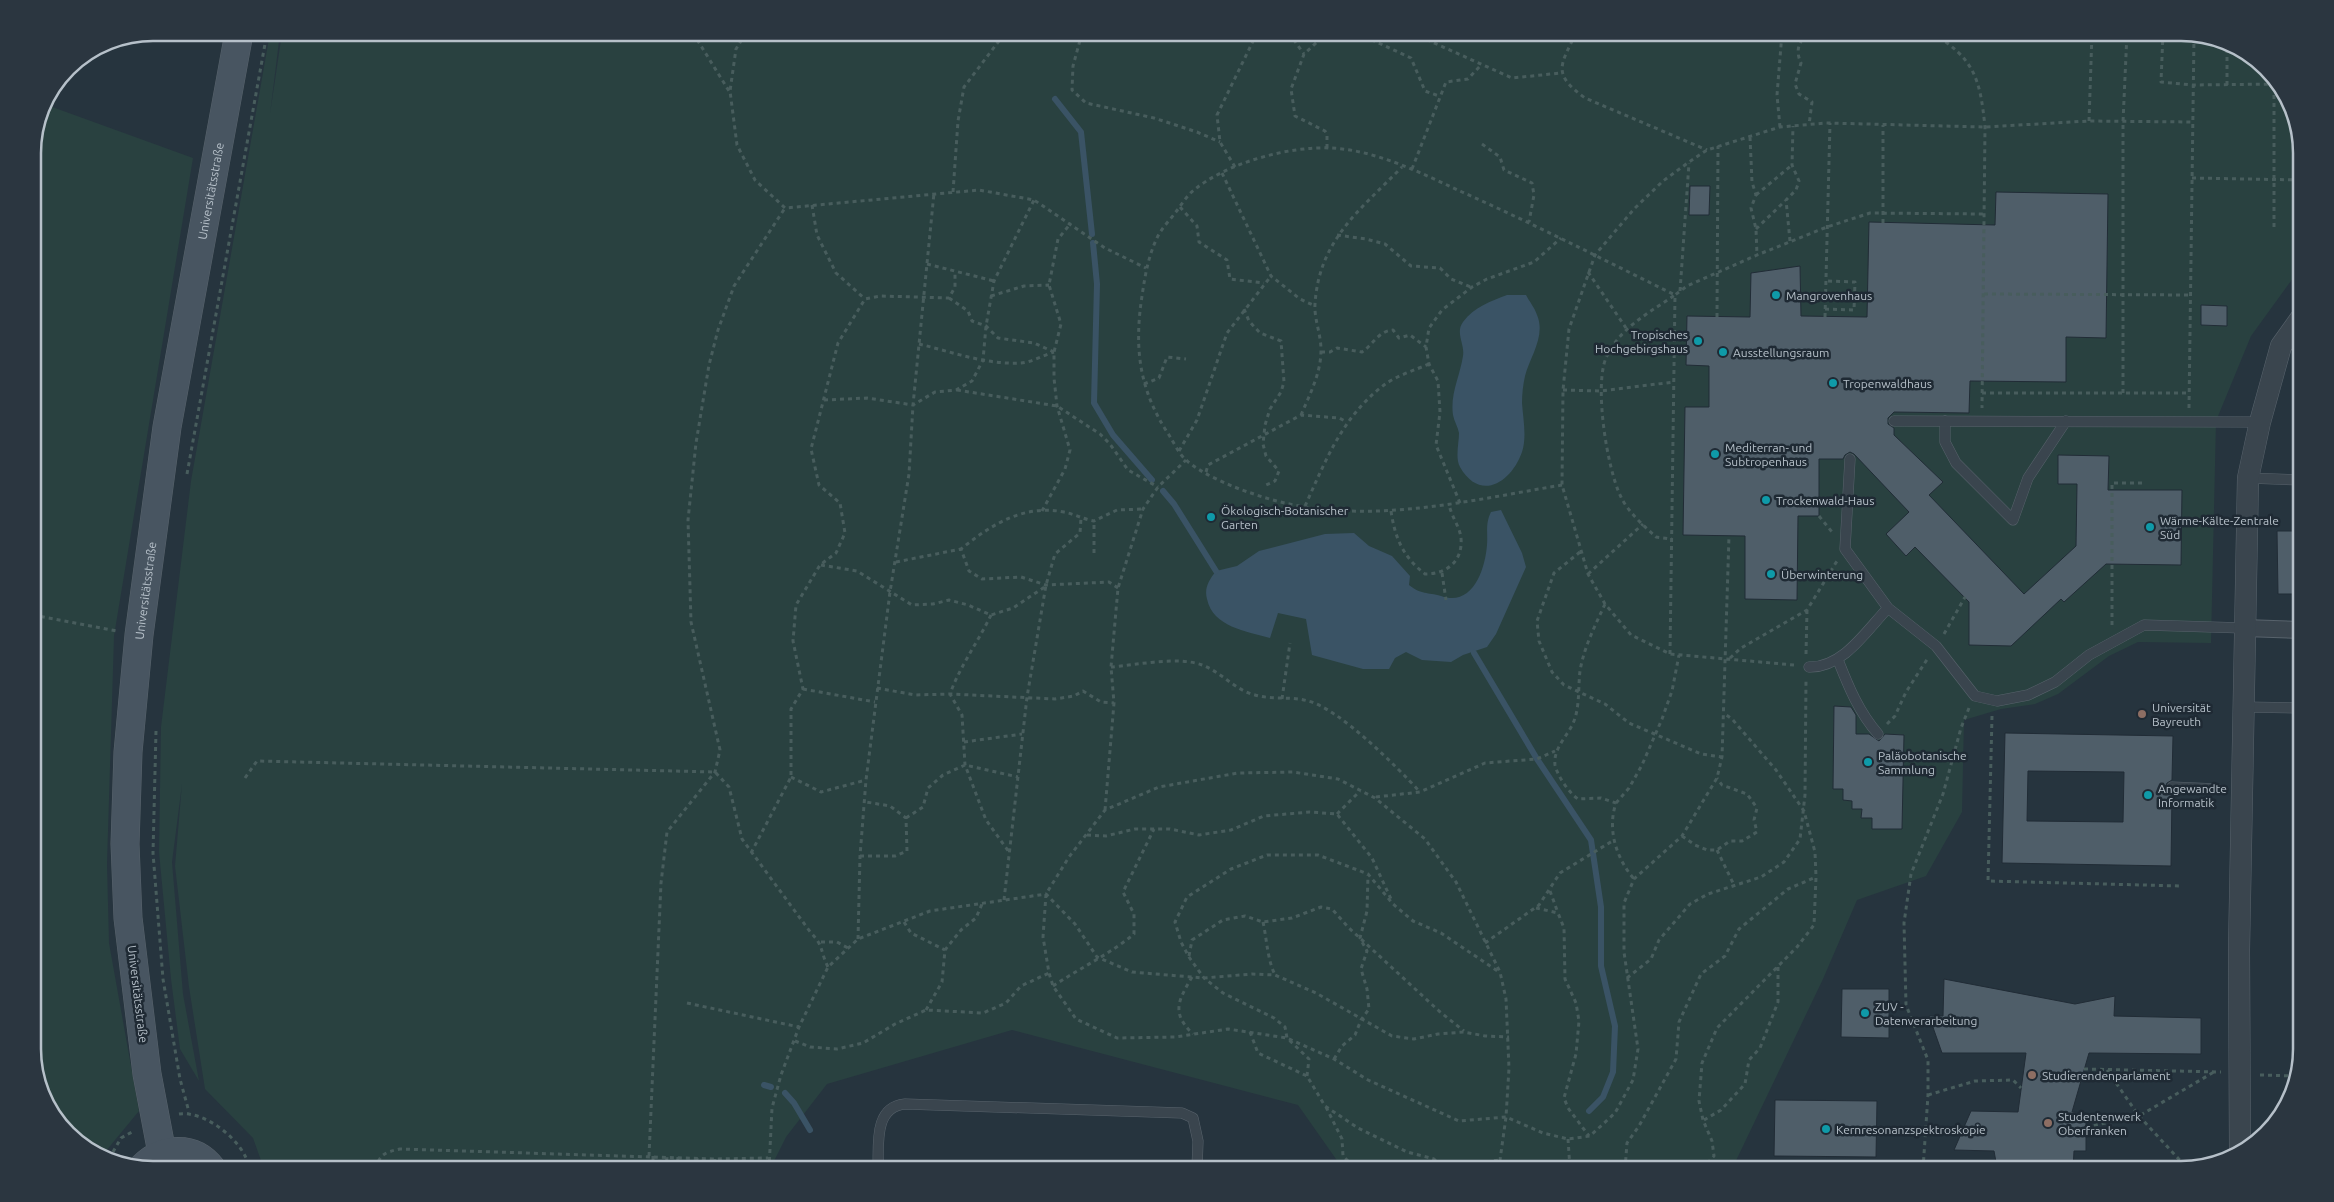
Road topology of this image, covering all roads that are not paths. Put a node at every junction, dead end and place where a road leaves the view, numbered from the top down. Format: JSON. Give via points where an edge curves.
{"nodes":[{"id":1,"x":237,"y":41,"type":"edge"},
{"id":2,"x":2293,"y":329,"type":"edge"},
{"id":3,"x":1894,"y":421,"type":"dead end"},
{"id":4,"x":1945,"y":421,"type":"junction"},
{"id":5,"x":2066,"y":421,"type":"junction"},
{"id":6,"x":2260,"y":422,"type":"junction"},
{"id":7,"x":1850,"y":459,"type":"dead end"},
{"id":8,"x":2248,"y":478,"type":"junction"},
{"id":9,"x":2293,"y":480,"type":"edge"},
{"id":10,"x":1888,"y":608,"type":"junction"},
{"id":11,"x":2244,"y":628,"type":"junction"},
{"id":12,"x":2293,"y":630,"type":"edge"},
{"id":13,"x":1838,"y":660,"type":"junction"},
{"id":14,"x":1808,"y":667,"type":"road end"},
{"id":15,"x":2243,"y":707,"type":"junction"},
{"id":16,"x":2293,"y":708,"type":"edge"},
{"id":17,"x":1878,"y":734,"type":"road end"},
{"id":18,"x":2172,"y":787,"type":"dead end"},
{"id":19,"x":2217,"y":789,"type":"dead end"},
{"id":20,"x":2240,"y":1144,"type":"edge"},
{"id":21,"x":153,"y":1160,"type":"edge"},
{"id":22,"x":203,"y":1161,"type":"edge"},
{"id":23,"x":878,"y":1161,"type":"edge"},
{"id":24,"x":1198,"y":1161,"type":"edge"}],
"edges":[{"from":1,"to":21,"type":"main road","name":"Universitätsstraße","via":[[167,427],[128,752],[125,844],[128,918],[147,1074]]},
{"from":2,"to":6,"type":"street","via":[[2281,346]]},
{"from":3,"to":4,"type":"lane"},
{"from":4,"to":5,"type":"lane"},
{"from":4,"to":5,"type":"lane","via":[[1944,442],[1956,463],[2013,520],[2028,478]]},
{"from":5,"to":6,"type":"lane"},
{"from":6,"to":8,"type":"street"},
{"from":7,"to":10,"type":"lane","via":[[1845,549]]},
{"from":8,"to":9,"type":"lane"},
{"from":8,"to":11,"type":"street"},
{"from":10,"to":11,"type":"lane","via":[[1936,646],[1975,696],[1997,701],[2028,695],[2054,682],[2089,654],[2144,625]]},
{"from":10,"to":13,"type":"lane"},
{"from":11,"to":12,"type":"street"},
{"from":11,"to":15,"type":"street"},
{"from":13,"to":14,"type":"lane","via":[[1823,668]]},
{"from":13,"to":17,"type":"lane","via":[[1853,699]]},
{"from":15,"to":16,"type":"lane"},
{"from":15,"to":20,"type":"street"},
{"from":18,"to":19,"type":"lane"},
{"from":21,"to":22,"type":"main road","via":[[175,1151]]},
{"from":23,"to":24,"type":"lane","via":[[882,1118],[896,1105],[905,1104],[1182,1113],[1193,1118],[1197,1128]]}]}
